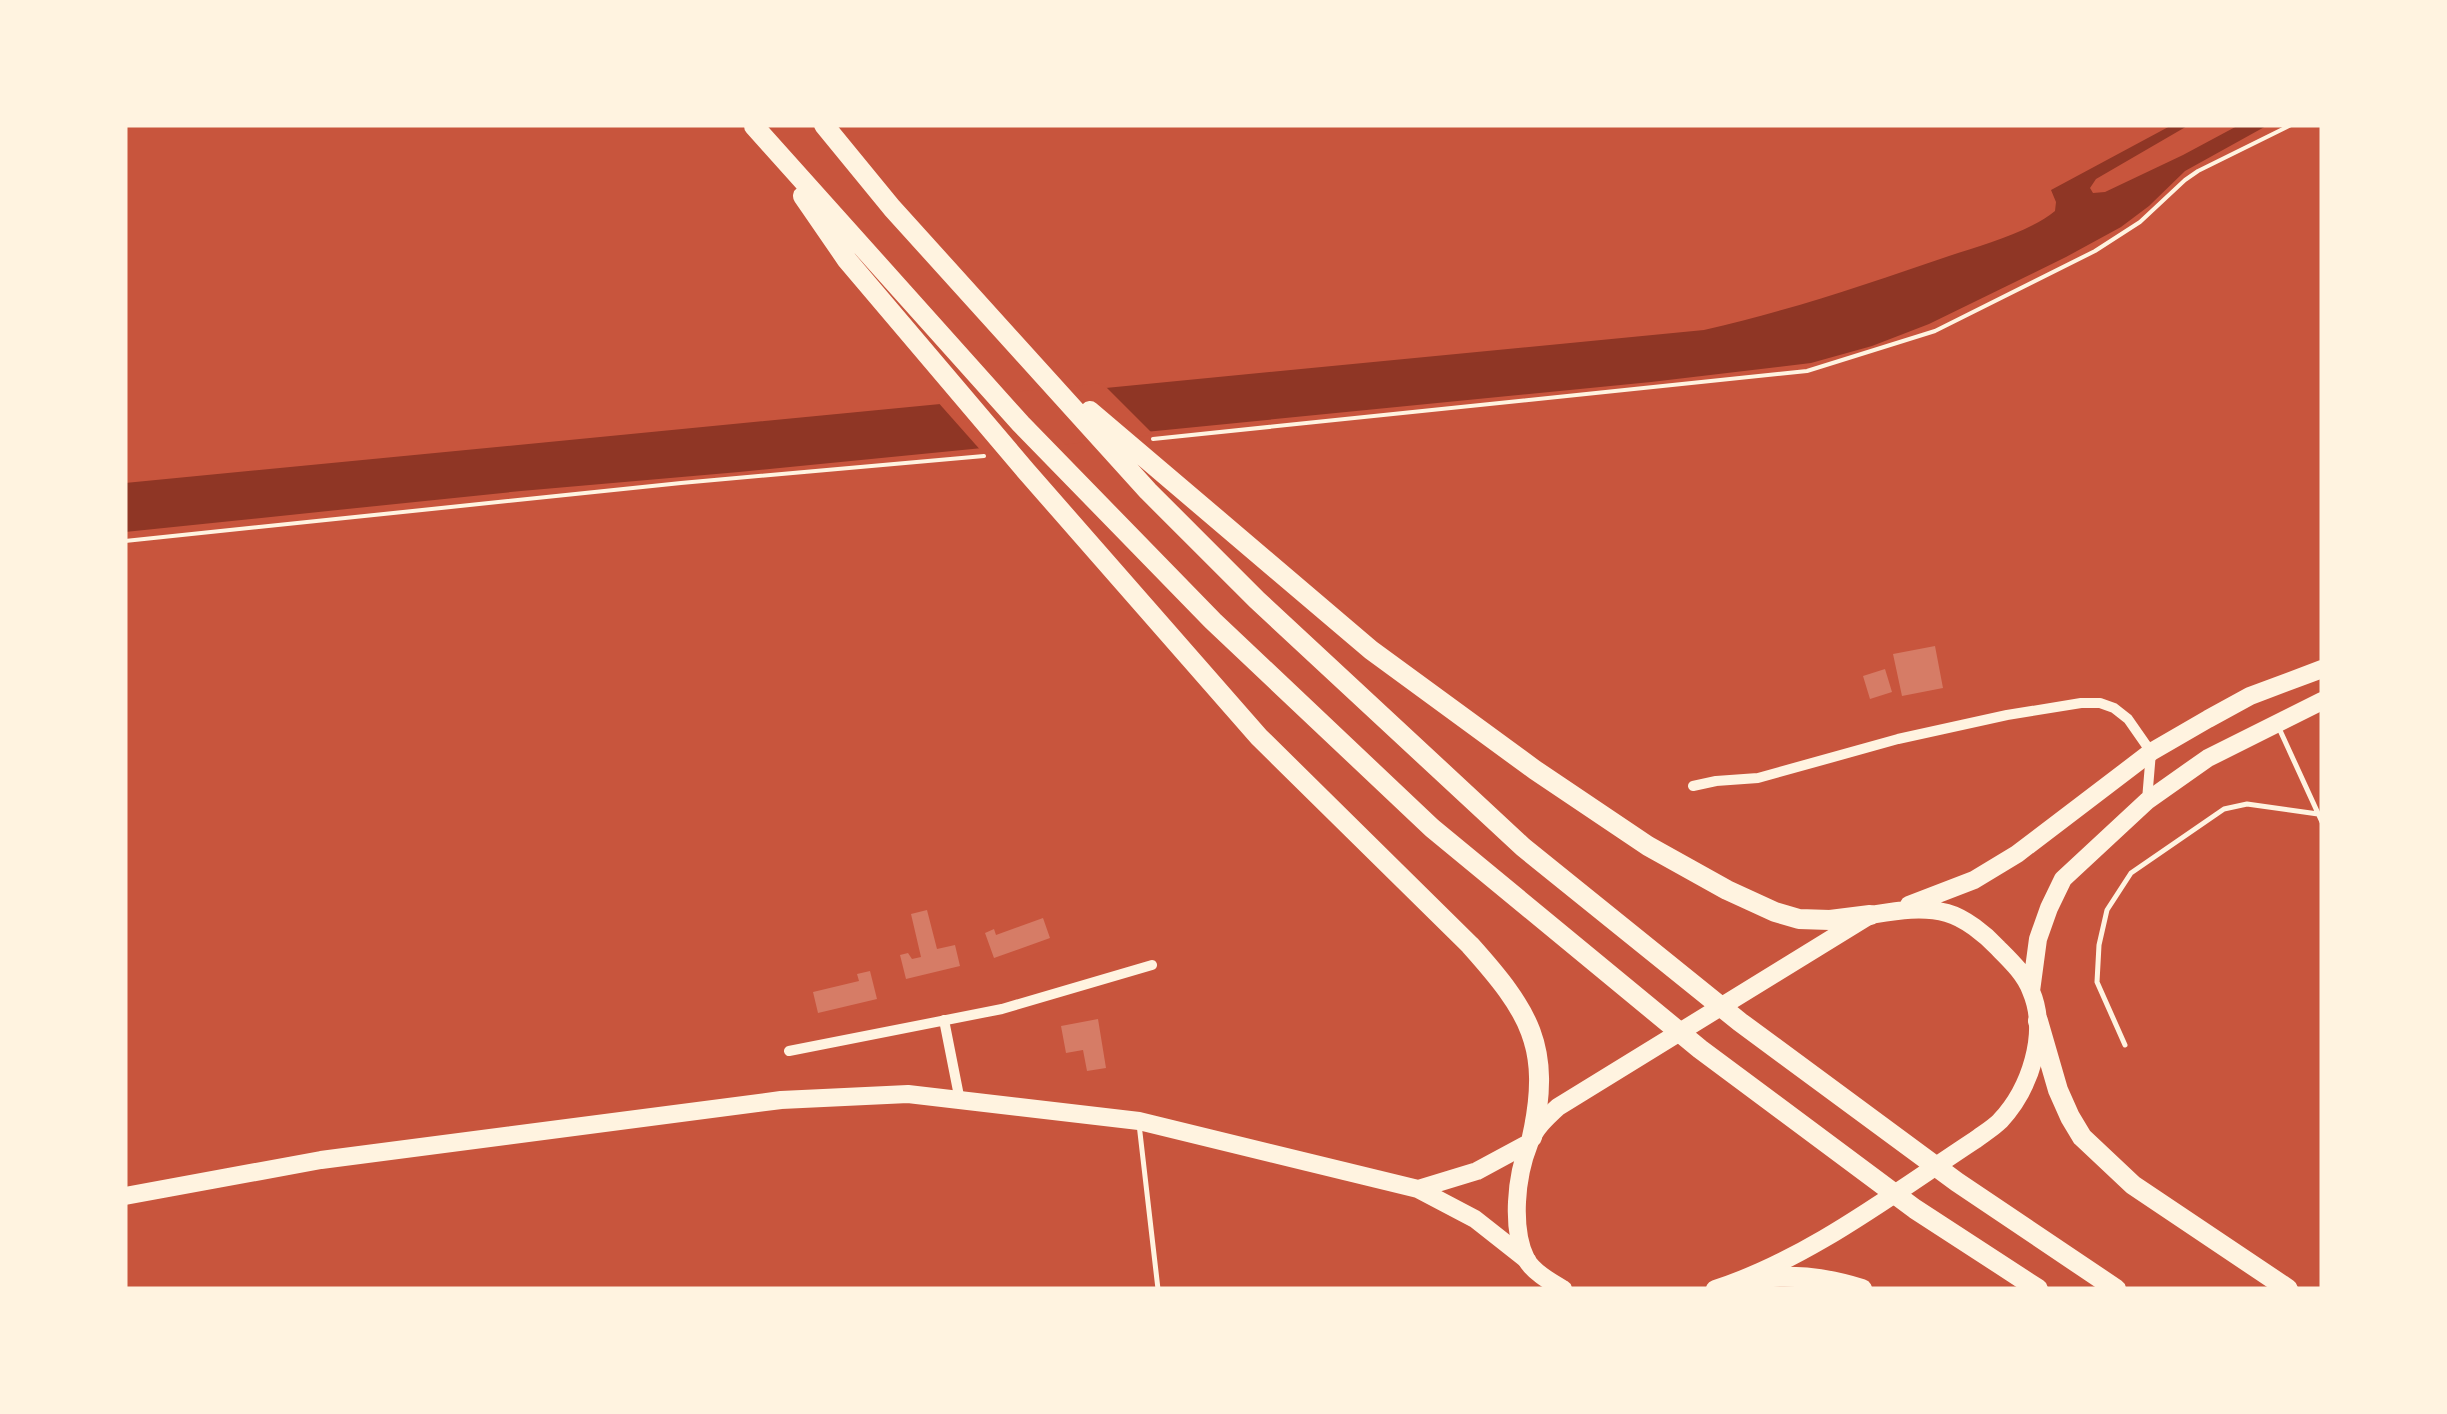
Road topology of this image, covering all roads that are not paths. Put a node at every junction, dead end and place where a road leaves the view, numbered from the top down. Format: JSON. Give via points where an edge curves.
{"nodes":[{"id":1,"x":824,"y":125,"type":"edge"},
{"id":2,"x":754,"y":126,"type":"edge"},
{"id":3,"x":1042,"y":372,"type":"junction"},
{"id":4,"x":2322,"y":669,"type":"edge"},
{"id":5,"x":2322,"y":702,"type":"edge"},
{"id":6,"x":2277,"y":723,"type":"junction"},
{"id":7,"x":2151,"y":752,"type":"junction"},
{"id":8,"x":1692,"y":786,"type":"dead end"},
{"id":9,"x":2147,"y":801,"type":"junction"},
{"id":10,"x":2318,"y":814,"type":"junction"},
{"id":11,"x":2322,"y":822,"type":"edge"},
{"id":12,"x":1895,"y":910,"type":"junction"},
{"id":13,"x":1870,"y":916,"type":"junction"},
{"id":14,"x":1152,"y":964,"type":"dead end"},
{"id":15,"x":2032,"y":991,"type":"junction"},
{"id":16,"x":944,"y":1020,"type":"junction"},
{"id":17,"x":2038,"y":1021,"type":"junction"},
{"id":18,"x":2125,"y":1045,"type":"dead end"},
{"id":19,"x":788,"y":1051,"type":"dead end"},
{"id":20,"x":960,"y":1101,"type":"junction"},
{"id":21,"x":1138,"y":1121,"type":"junction"},
{"id":22,"x":1531,"y":1140,"type":"junction"},
{"id":23,"x":1418,"y":1189,"type":"junction"},
{"id":24,"x":125,"y":1196,"type":"edge"},
{"id":25,"x":1528,"y":1262,"type":"junction"},
{"id":26,"x":1750,"y":1278,"type":"junction"},
{"id":27,"x":1158,"y":1289,"type":"edge"},
{"id":28,"x":1532,"y":1289,"type":"edge"},
{"id":29,"x":1563,"y":1289,"type":"edge"},
{"id":30,"x":1715,"y":1289,"type":"edge"},
{"id":31,"x":1862,"y":1289,"type":"edge"},
{"id":32,"x":2038,"y":1289,"type":"edge"},
{"id":33,"x":2116,"y":1289,"type":"edge"},
{"id":34,"x":2288,"y":1289,"type":"edge"}],
"edges":[{"from":1,"to":3,"type":"highway"},
{"from":2,"to":22,"type":"highway","via":[[847,260],[1038,485],[1259,736],[1500,979],[1522,1010],[1540,1066]]},
{"from":2,"to":32,"type":"highway","via":[[1022,424],[1212,621],[1432,828],[1700,1049],[1915,1210]]},
{"from":3,"to":13,"type":"highway","via":[[1372,650],[1520,760],[1664,854],[1775,912],[1814,919]]},
{"from":3,"to":33,"type":"highway","via":[[1257,600],[1523,847],[1740,1022]]},
{"from":4,"to":7,"type":"main road","via":[[2250,696]]},
{"from":5,"to":6,"type":"main road"},
{"from":6,"to":9,"type":"main road","via":[[2208,758]]},
{"from":6,"to":10,"type":"lane"},
{"from":7,"to":8,"type":"street","via":[[2114,708],[2081,703],[1898,739],[1758,778]]},
{"from":7,"to":9,"type":"street"},
{"from":7,"to":12,"type":"main road","via":[[2017,854],[1974,880]]},
{"from":9,"to":15,"type":"main road","via":[[2063,879],[2038,939]]},
{"from":10,"to":11,"type":"lane"},
{"from":10,"to":18,"type":"lane","via":[[2247,804],[2224,809],[2131,873],[2106,910],[2097,982]]},
{"from":12,"to":13,"type":"main road"},
{"from":12,"to":15,"type":"main road","via":[[1959,919],[1994,944]]},
{"from":13,"to":22,"type":"main road","via":[[1558,1107]]},
{"from":14,"to":16,"type":"street"},
{"from":15,"to":17,"type":"main road"},
{"from":16,"to":19,"type":"street"},
{"from":16,"to":20,"type":"street"},
{"from":17,"to":26,"type":"main road","via":[[2031,1066],[1999,1122],[1816,1243]]},
{"from":17,"to":34,"type":"highway","via":[[2058,1090],[2082,1137],[2132,1184]]},
{"from":20,"to":21,"type":"main road"},
{"from":20,"to":24,"type":"main road","via":[[908,1094],[781,1100],[320,1160]]},
{"from":21,"to":23,"type":"main road"},
{"from":21,"to":27,"type":"lane"},
{"from":22,"to":23,"type":"main road","via":[[1477,1172]]},
{"from":22,"to":25,"type":"main road","via":[[1517,1203]]},
{"from":23,"to":25,"type":"main road","via":[[1475,1219]]},
{"from":25,"to":28,"type":"main road"},
{"from":25,"to":29,"type":"main road"},
{"from":26,"to":30,"type":"main road"},
{"from":26,"to":31,"type":"highway","via":[[1792,1275]]}]}
